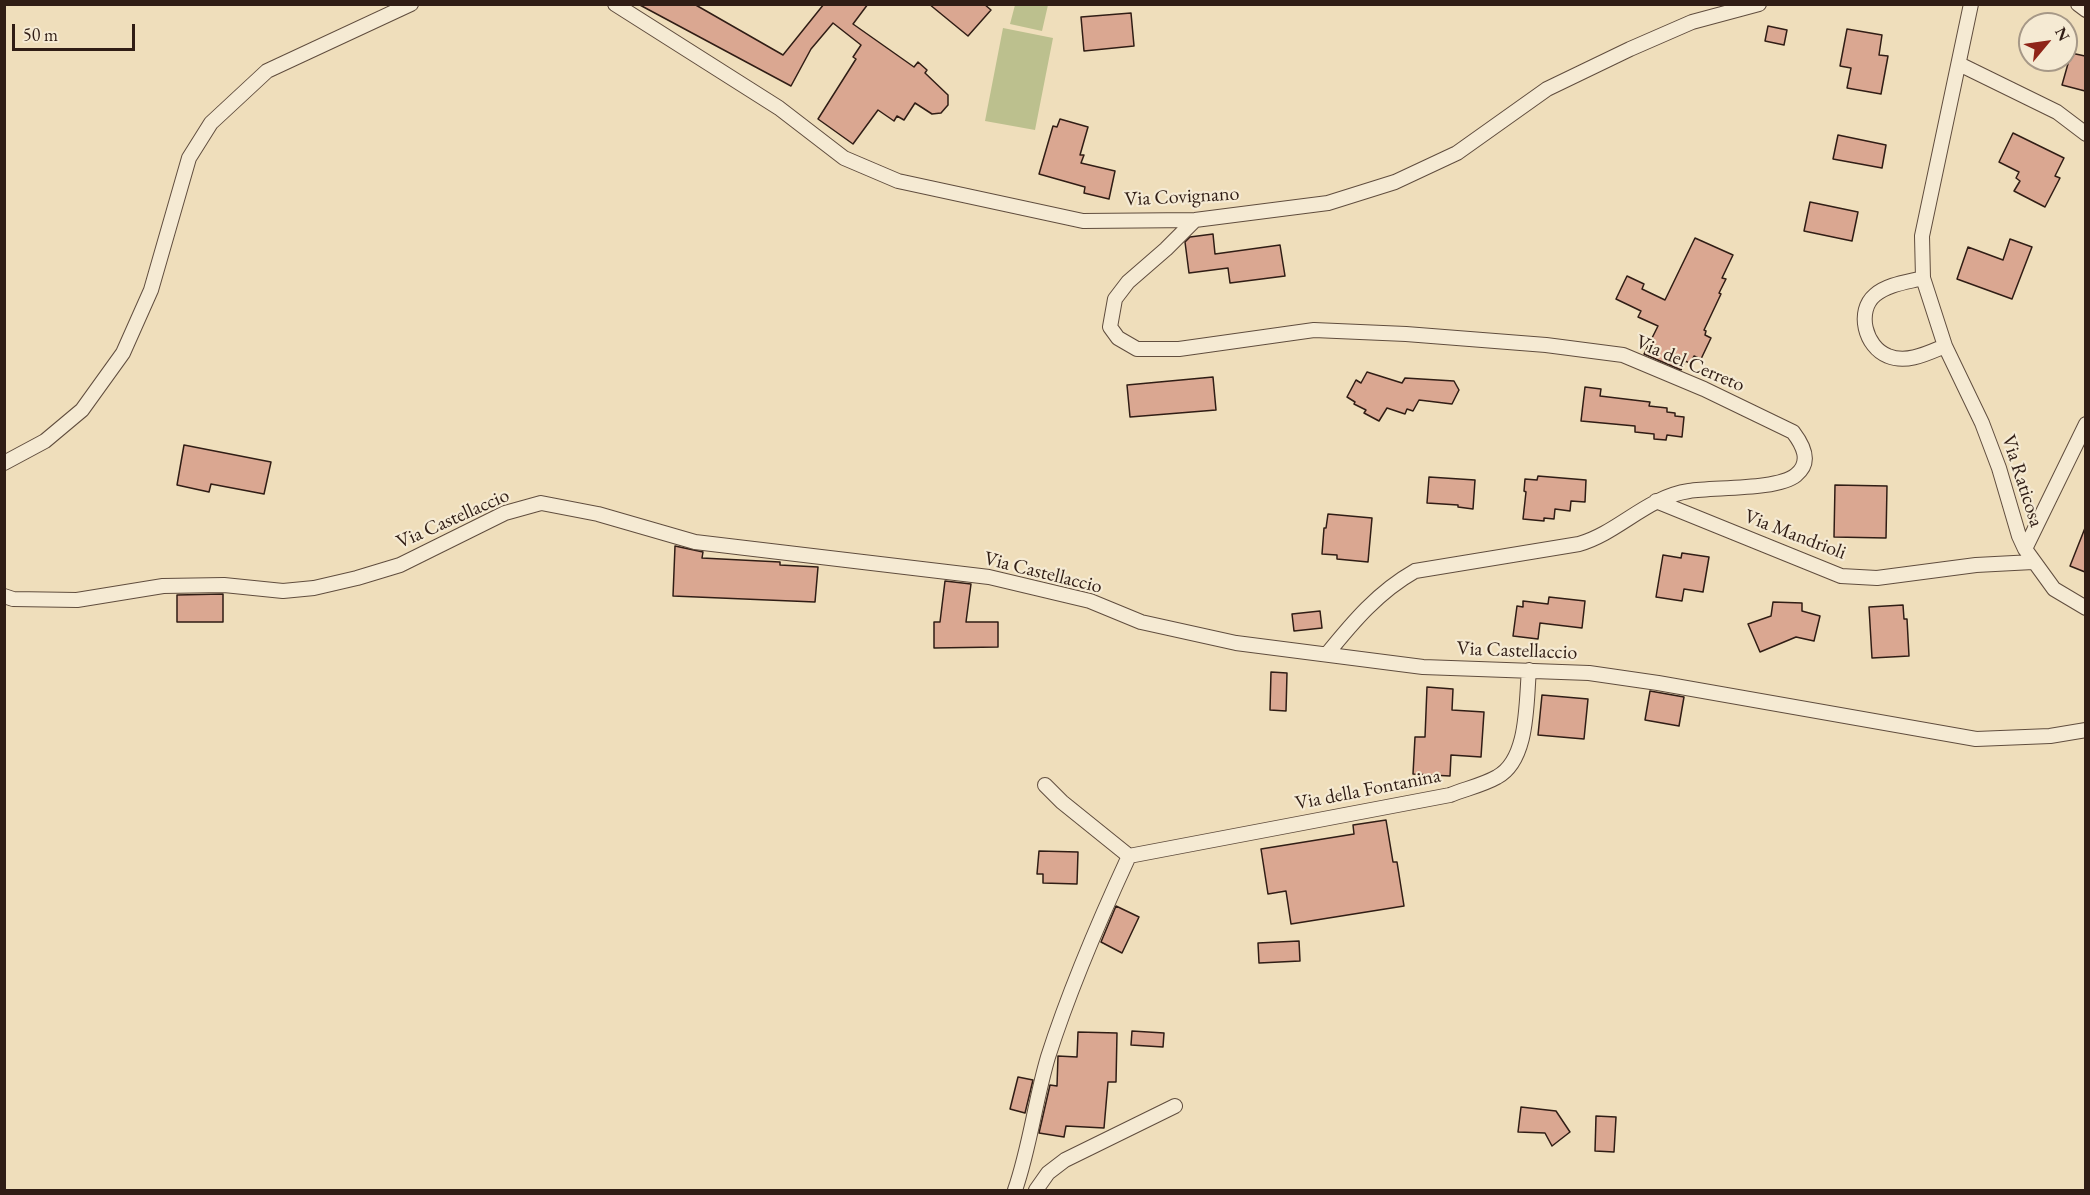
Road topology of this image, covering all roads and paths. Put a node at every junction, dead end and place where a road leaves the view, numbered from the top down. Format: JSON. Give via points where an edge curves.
{"nodes":[{"id":1,"x":411,"y":4,"type":"edge"},
{"id":2,"x":615,"y":4,"type":"edge"},
{"id":3,"x":1759,"y":4,"type":"edge"},
{"id":4,"x":1971,"y":4,"type":"edge"},
{"id":5,"x":2078,"y":4,"type":"edge"},
{"id":6,"x":2085,"y":10,"type":"edge"},
{"id":7,"x":1959,"y":64,"type":"junction"},
{"id":8,"x":2085,"y":134,"type":"edge"},
{"id":9,"x":1195,"y":220,"type":"junction"},
{"id":10,"x":1923,"y":278,"type":"junction"},
{"id":11,"x":1945,"y":346,"type":"junction"},
{"id":12,"x":2085,"y":424,"type":"edge"},
{"id":13,"x":4,"y":463,"type":"edge"},
{"id":14,"x":1656,"y":501,"type":"junction"},
{"id":15,"x":2025,"y":549,"type":"junction"},
{"id":16,"x":2033,"y":562,"type":"junction"},
{"id":17,"x":4,"y":596,"type":"edge"},
{"id":18,"x":2085,"y":608,"type":"edge"},
{"id":19,"x":1327,"y":654,"type":"junction"},
{"id":20,"x":1529,"y":670,"type":"junction"},
{"id":21,"x":2085,"y":730,"type":"edge"},
{"id":22,"x":1045,"y":785,"type":"dead end"},
{"id":23,"x":1129,"y":856,"type":"junction"},
{"id":24,"x":1175,"y":1106,"type":"dead end"},
{"id":25,"x":1015,"y":1191,"type":"edge"},
{"id":26,"x":1036,"y":1191,"type":"edge"}],
"edges":[{"from":1,"to":13,"type":"street","via":[[267,71],[212,123],[189,158],[151,290],[123,353],[82,410],[45,441]]},
{"from":2,"to":9,"type":"street","name":"Via Covignano","via":[[779,108],[844,158],[898,181],[1083,221]]},
{"from":3,"to":9,"type":"street","name":"Via Covignano","via":[[1692,22],[1557,84],[1456,153],[1395,182],[1328,203]]},
{"from":4,"to":7,"type":"street","name":"Via Raticosa"},
{"from":5,"to":6,"type":"street"},
{"from":7,"to":8,"type":"street","via":[[2057,112]]},
{"from":7,"to":10,"type":"street","name":"Via Raticosa","via":[[1922,236]]},
{"from":9,"to":14,"type":"street","name":"Via del Cerreto","via":[[1115,299],[1110,327],[1118,338],[1137,349],[1179,349],[1314,330],[1546,345],[1623,355],[1793,432],[1803,445],[1806,461],[1798,474],[1784,483],[1687,491]]},
{"from":10,"to":11,"type":"street","name":"Via Raticosa"},
{"from":10,"to":11,"type":"street","via":[[1875,295],[1867,307],[1867,336],[1888,357],[1913,358]]},
{"from":11,"to":15,"type":"street","name":"Via Raticosa","via":[[1983,423]]},
{"from":12,"to":15,"type":"street"},
{"from":14,"to":16,"type":"street","name":"Via Mandrioli","via":[[1841,576],[1876,578]]},
{"from":14,"to":19,"type":"street","name":"Via del Cerreto","via":[[1596,540],[1415,571],[1392,584],[1358,616]]},
{"from":15,"to":16,"type":"street","name":"Via Raticosa"},
{"from":16,"to":18,"type":"street","name":"Via Raticosa","via":[[2054,589]]},
{"from":17,"to":19,"type":"street","name":"Via Castellaccio","via":[[76,600],[163,586],[224,585],[283,591],[314,588],[400,565],[505,513],[541,503],[598,514],[694,543],[989,577],[1090,601],[1141,622],[1236,643]]},
{"from":19,"to":20,"type":"street","name":"Via Castellaccio","via":[[1424,667]]},
{"from":20,"to":21,"type":"street","name":"Via Castellaccio","via":[[1658,683],[1976,739],[2050,736]]},
{"from":20,"to":23,"type":"street","name":"Via della Fontanina","via":[[1521,745],[1513,762],[1499,776],[1449,795]]},
{"from":22,"to":23,"type":"street"},
{"from":23,"to":25,"type":"street","via":[[1048,1057]]},
{"from":24,"to":26,"type":"street","via":[[1065,1160],[1048,1173]]}]}
